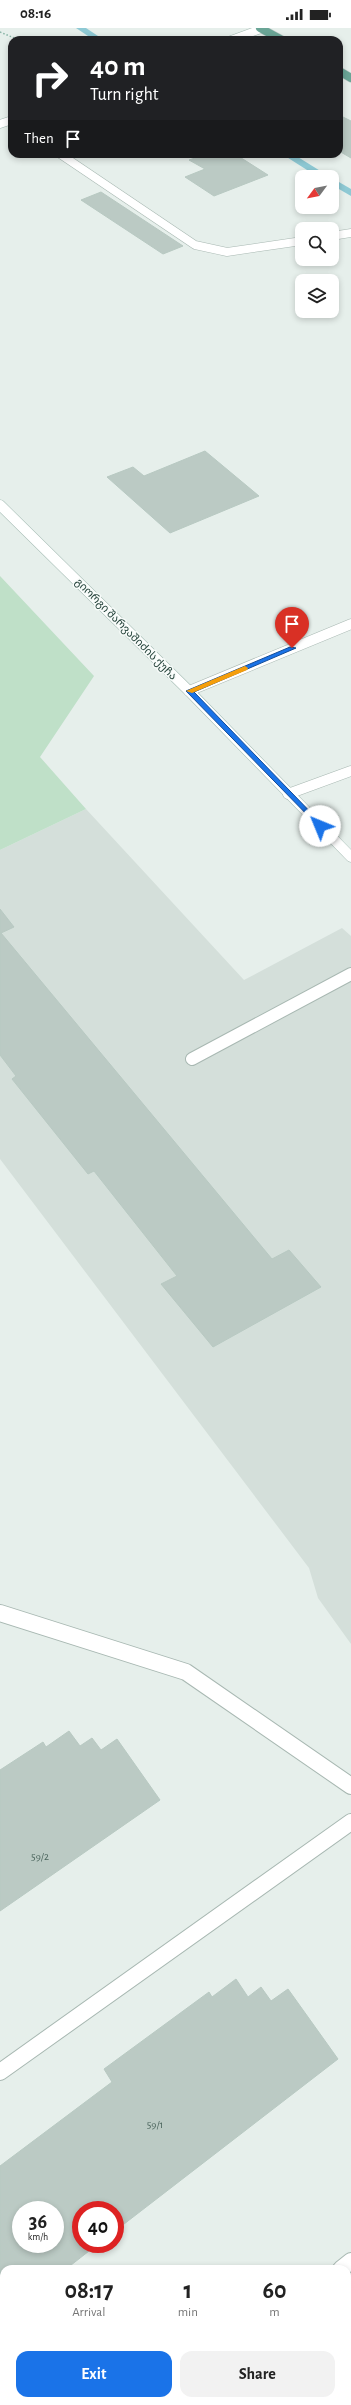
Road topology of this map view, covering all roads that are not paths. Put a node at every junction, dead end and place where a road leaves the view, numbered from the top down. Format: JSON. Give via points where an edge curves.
{"nodes":[{"id":1,"x":261,"y":28,"type":"edge"},
{"id":2,"x":241,"y":36,"type":"edge"},
{"id":3,"x":275,"y":36,"type":"edge"},
{"id":4,"x":66,"y":158,"type":"edge"},
{"id":5,"x":351,"y":233,"type":"edge"},
{"id":6,"x":339,"y":235,"type":"edge"},
{"id":7,"x":295,"y":242,"type":"edge"},
{"id":8,"x":0,"y":505,"type":"edge"},
{"id":9,"x":351,"y":624,"type":"edge"},
{"id":10,"x":189,"y":691,"type":"junction"},
{"id":11,"x":351,"y":771,"type":"edge"},
{"id":12,"x":288,"y":794,"type":"junction"},
{"id":13,"x":351,"y":857,"type":"edge"},
{"id":14,"x":351,"y":974,"type":"edge"},
{"id":15,"x":192,"y":1059,"type":"dead end"},
{"id":16,"x":0,"y":1612,"type":"edge"},
{"id":17,"x":351,"y":1786,"type":"edge"},
{"id":18,"x":351,"y":1822,"type":"edge"},
{"id":19,"x":0,"y":2072,"type":"edge"}],
"edges":[{"from":1,"to":2,"type":"street"},
{"from":1,"to":3,"type":"main road"},
{"from":4,"to":7,"type":"street","via":[[195,245],[227,252]]},
{"from":5,"to":6,"type":"street"},
{"from":8,"to":10,"type":"street","name":"გიორგი შარვაშიძის ქუჩა"},
{"from":9,"to":10,"type":"street"},
{"from":10,"to":12,"type":"street","name":"გიორგი შარვაშიძის ქუჩა"},
{"from":11,"to":12,"type":"street"},
{"from":12,"to":13,"type":"street","name":"გიორგი შარვაშიძის ქუჩა"},
{"from":14,"to":15,"type":"street"},
{"from":16,"to":17,"type":"street","via":[[186,1672]]},
{"from":18,"to":19,"type":"street"}]}
